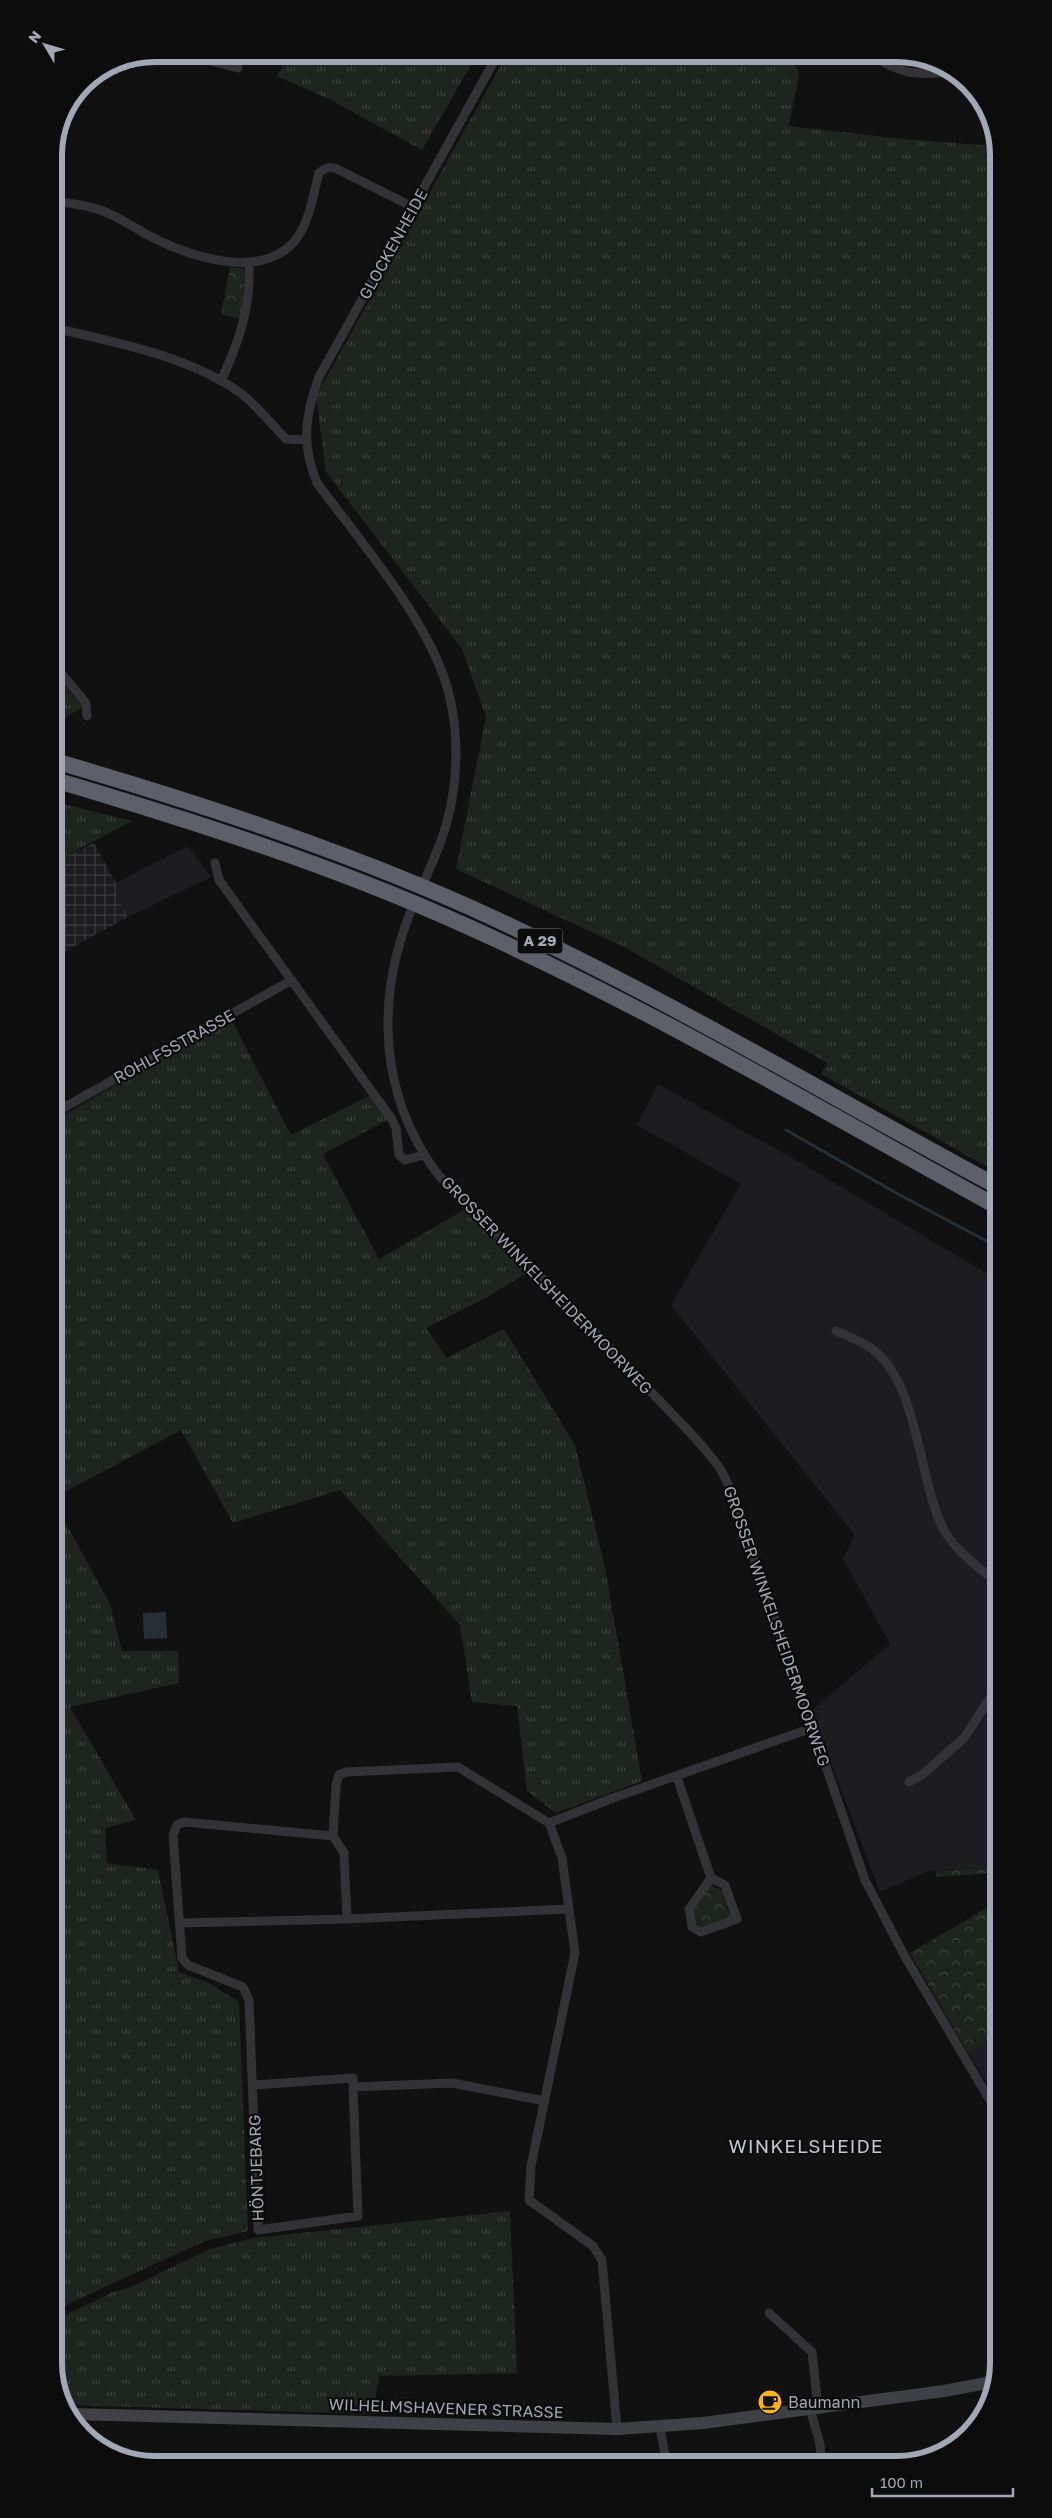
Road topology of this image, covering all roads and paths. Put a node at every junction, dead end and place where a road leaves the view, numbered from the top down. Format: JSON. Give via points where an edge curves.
{"nodes":[{"id":1,"x":215,"y":62,"type":"edge"},
{"id":2,"x":493,"y":62,"type":"edge"},
{"id":3,"x":883,"y":63,"type":"edge"},
{"id":4,"x":238,"y":68,"type":"dead end"},
{"id":5,"x":938,"y":73,"type":"edge"},
{"id":6,"x":63,"y":203,"type":"edge"},
{"id":7,"x":413,"y":207,"type":"junction"},
{"id":8,"x":249,"y":264,"type":"junction"},
{"id":9,"x":63,"y":330,"type":"edge"},
{"id":10,"x":221,"y":380,"type":"junction"},
{"id":11,"x":306,"y":440,"type":"junction"},
{"id":12,"x":63,"y":675,"type":"edge"},
{"id":13,"x":87,"y":716,"type":"dead end"},
{"id":14,"x":63,"y":763,"type":"edge"},
{"id":15,"x":63,"y":782,"type":"edge"},
{"id":16,"x":215,"y":863,"type":"dead end"},
{"id":17,"x":292,"y":980,"type":"junction"},
{"id":18,"x":63,"y":1108,"type":"edge"},
{"id":19,"x":424,"y":1155,"type":"junction"},
{"id":20,"x":990,"y":1182,"type":"edge"},
{"id":21,"x":990,"y":1203,"type":"edge"},
{"id":22,"x":836,"y":1331,"type":"dead end"},
{"id":23,"x":990,"y":1577,"type":"edge"},
{"id":24,"x":990,"y":1698,"type":"edge"},
{"id":25,"x":812,"y":1728,"type":"junction"},
{"id":26,"x":677,"y":1777,"type":"junction"},
{"id":27,"x":908,"y":1782,"type":"dead end"},
{"id":28,"x":549,"y":1823,"type":"junction"},
{"id":29,"x":333,"y":1836,"type":"junction"},
{"id":30,"x":711,"y":1878,"type":"junction"},
{"id":31,"x":569,"y":1909,"type":"junction"},
{"id":32,"x":347,"y":1919,"type":"junction"},
{"id":33,"x":180,"y":1923,"type":"junction"},
{"id":34,"x":254,"y":2085,"type":"junction"},
{"id":35,"x":353,"y":2087,"type":"junction"},
{"id":36,"x":990,"y":2100,"type":"edge"},
{"id":37,"x":545,"y":2101,"type":"junction"},
{"id":38,"x":769,"y":2313,"type":"dead end"},
{"id":39,"x":987,"y":2383,"type":"edge"},
{"id":40,"x":814,"y":2408,"type":"junction"},
{"id":41,"x":78,"y":2414,"type":"edge"},
{"id":42,"x":660,"y":2427,"type":"junction"},
{"id":43,"x":617,"y":2429,"type":"junction"},
{"id":44,"x":665,"y":2456,"type":"edge"},
{"id":45,"x":821,"y":2456,"type":"edge"}],
"edges":[{"from":1,"to":4,"type":"street"},
{"from":2,"to":7,"type":"street","name":"GLOCKENHEIDE"},
{"from":3,"to":5,"type":"street","via":[[916,74]]},
{"from":6,"to":8,"type":"street","via":[[102,210],[175,248]]},
{"from":7,"to":8,"type":"street","via":[[337,169],[324,168],[319,173],[306,219],[297,237],[277,256]]},
{"from":7,"to":11,"type":"street","name":"GLOCKENHEIDE","via":[[320,377],[309,405]]},
{"from":8,"to":10,"type":"street","via":[[249,297],[240,340]]},
{"from":9,"to":10,"type":"street","via":[[108,340],[184,364]]},
{"from":10,"to":11,"type":"street","via":[[244,396],[286,439]]},
{"from":11,"to":19,"type":"street","name":"GROSSER WINKELSHEIDERMOORWEG","via":[[317,483],[392,583],[431,648],[449,694],[455,745],[453,790],[447,822],[401,934],[388,992],[391,1070],[400,1101]]},
{"from":12,"to":13,"type":"street","via":[[86,703]]},
{"from":14,"to":20,"type":"highway","number":"A 29","via":[[256,824],[398,877],[467,907],[689,1015]]},
{"from":15,"to":21,"type":"highway","number":"A 29","via":[[261,844],[463,924],[687,1035]]},
{"from":16,"to":17,"type":"street","via":[[219,880]]},
{"from":17,"to":18,"type":"street","name":"ROHLFSSTRASSE"},
{"from":17,"to":19,"type":"street","via":[[392,1118],[399,1154],[405,1160]]},
{"from":19,"to":25,"type":"street","name":"GROSSER WINKELSHEIDERMOORWEG","via":[[455,1192],[587,1322],[721,1470],[730,1488]]},
{"from":22,"to":23,"type":"street","via":[[871,1348],[892,1372],[911,1414],[944,1528],[961,1554]]},
{"from":24,"to":27,"type":"street","via":[[964,1738],[923,1774]]},
{"from":25,"to":26,"type":"street"},
{"from":25,"to":36,"type":"street","name":"GROSSER WINKELSHEIDERMOORWEG","via":[[865,1880],[904,1955]]},
{"from":26,"to":28,"type":"street"},
{"from":26,"to":30,"type":"street"},
{"from":28,"to":29,"type":"street","via":[[458,1767],[346,1772],[339,1775],[336,1785]]},
{"from":28,"to":31,"type":"street","via":[[562,1858]]},
{"from":29,"to":32,"type":"street","via":[[344,1854]]},
{"from":29,"to":33,"type":"street","name":"HÖNTJEBARG","via":[[184,1822],[177,1825],[173,1834]]},
{"from":30,"to":30,"type":"street","via":[[725,1885],[737,1919],[701,1932],[692,1927],[689,1909]]},
{"from":31,"to":32,"type":"street"},
{"from":31,"to":37,"type":"street","via":[[575,1953]]},
{"from":32,"to":33,"type":"street"},
{"from":33,"to":34,"type":"street","name":"HÖNTJEBARG","via":[[182,1958],[188,1965],[243,1987],[249,2000]]},
{"from":34,"to":35,"type":"street","via":[[353,2078]]},
{"from":34,"to":35,"type":"street","name":"HÖNTJEBARG","via":[[258,2230],[358,2216]]},
{"from":35,"to":37,"type":"street","via":[[452,2084]]},
{"from":37,"to":43,"type":"street","via":[[531,2166],[529,2200],[593,2246],[602,2260]]},
{"from":38,"to":40,"type":"street","via":[[812,2352]]},
{"from":39,"to":40,"type":"street","name":"WILHELMSHAVENER STRASSE"},
{"from":40,"to":42,"type":"street","name":"WILHELMSHAVENER STRASSE"},
{"from":40,"to":45,"type":"street"},
{"from":41,"to":43,"type":"street","name":"WILHELMSHAVENER STRASSE"},
{"from":42,"to":43,"type":"street","name":"WILHELMSHAVENER STRASSE"},
{"from":42,"to":44,"type":"street"}]}
